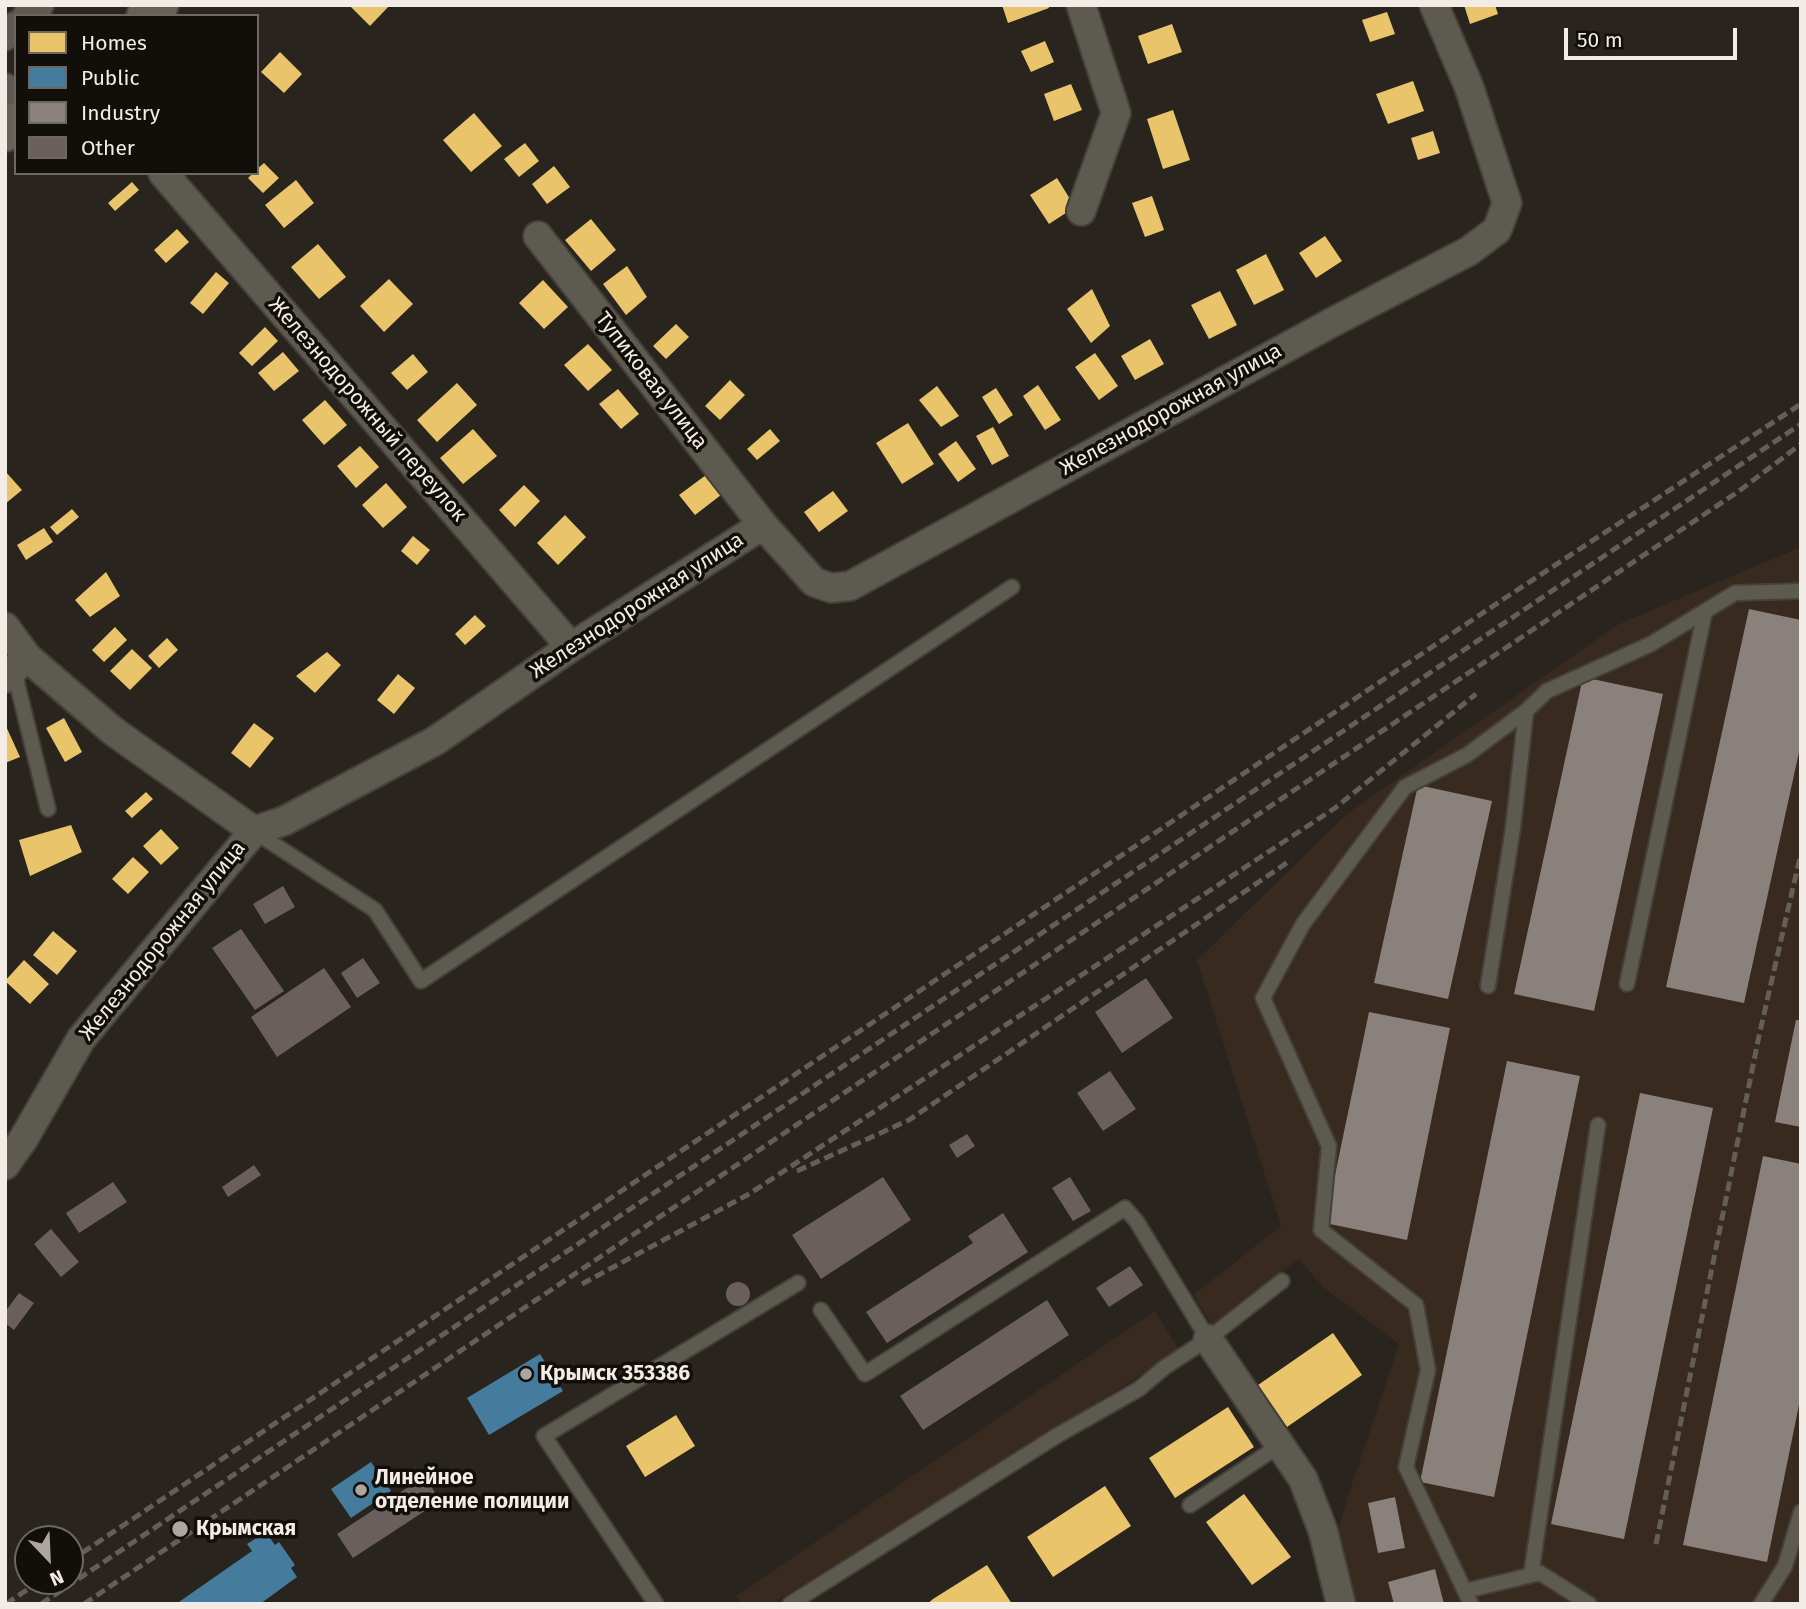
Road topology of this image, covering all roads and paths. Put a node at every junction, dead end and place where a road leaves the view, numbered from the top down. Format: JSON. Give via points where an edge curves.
{"nodes":[{"id":1,"x":1081,"y":5,"type":"edge"},
{"id":2,"x":1434,"y":5,"type":"edge"},
{"id":3,"x":5,"y":88,"type":"edge"},
{"id":4,"x":14,"y":104,"type":"edge"},
{"id":5,"x":165,"y":175,"type":"edge"},
{"id":6,"x":1081,"y":211,"type":"dead end"},
{"id":7,"x":538,"y":236,"type":"dead end"},
{"id":8,"x":763,"y":525,"type":"junction"},
{"id":9,"x":1012,"y":587,"type":"dead end"},
{"id":10,"x":1801,"y":591,"type":"edge"},
{"id":11,"x":1705,"y":611,"type":"junction"},
{"id":12,"x":5,"y":627,"type":"edge"},
{"id":13,"x":571,"y":647,"type":"junction"},
{"id":14,"x":15,"y":669,"type":"edge"},
{"id":15,"x":1526,"y":711,"type":"junction"},
{"id":16,"x":48,"y":809,"type":"dead end"},
{"id":17,"x":254,"y":831,"type":"junction"},
{"id":18,"x":1627,"y":984,"type":"dead end"},
{"id":19,"x":1488,"y":986,"type":"dead end"},
{"id":20,"x":1598,"y":1125,"type":"dead end"},
{"id":21,"x":5,"y":1166,"type":"edge"},
{"id":22,"x":1282,"y":1281,"type":"dead end"},
{"id":23,"x":798,"y":1283,"type":"dead end"},
{"id":24,"x":821,"y":1310,"type":"dead end"},
{"id":25,"x":1208,"y":1339,"type":"junction"},
{"id":26,"x":1280,"y":1445,"type":"junction"},
{"id":27,"x":1190,"y":1505,"type":"dead end"},
{"id":28,"x":1801,"y":1512,"type":"edge"},
{"id":29,"x":1531,"y":1575,"type":"junction"},
{"id":30,"x":1468,"y":1597,"type":"edge"},
{"id":31,"x":656,"y":1604,"type":"edge"},
{"id":32,"x":790,"y":1604,"type":"edge"},
{"id":33,"x":1342,"y":1604,"type":"edge"},
{"id":34,"x":1589,"y":1604,"type":"edge"},
{"id":35,"x":1761,"y":1604,"type":"edge"}],
"edges":[{"from":1,"to":6,"type":"street","via":[[1116,113]]},
{"from":2,"to":8,"type":"street","name":"Железнодорожная улица","via":[[1469,86],[1507,203],[1497,230],[1469,251],[850,586],[831,588],[814,582]]},
{"from":3,"to":4,"type":"street"},
{"from":5,"to":13,"type":"street","name":"Железнодорожный переулок"},
{"from":7,"to":8,"type":"street","name":"Тупиковая улица"},
{"from":8,"to":13,"type":"street","name":"Железнодорожная улица"},
{"from":9,"to":17,"type":"lane","via":[[421,981],[374,910]]},
{"from":10,"to":11,"type":"lane","via":[[1735,593]]},
{"from":11,"to":15,"type":"lane","via":[[1651,644],[1547,691]]},
{"from":11,"to":18,"type":"lane"},
{"from":12,"to":14,"type":"street"},
{"from":13,"to":17,"type":"street","name":"Железнодорожная улица","via":[[435,741],[284,821]]},
{"from":14,"to":16,"type":"lane"},
{"from":14,"to":17,"type":"street","via":[[113,731]]},
{"from":15,"to":19,"type":"lane"},
{"from":15,"to":30,"type":"lane","via":[[1467,755],[1405,787],[1303,924],[1263,998],[1329,1146],[1321,1230],[1416,1305],[1428,1370],[1406,1466]]},
{"from":17,"to":21,"type":"street","name":"Железнодорожная улица","via":[[81,1039]]},
{"from":20,"to":29,"type":"lane"},
{"from":22,"to":25,"type":"lane"},
{"from":23,"to":31,"type":"lane","via":[[544,1436]]},
{"from":24,"to":25,"type":"lane","via":[[865,1374],[1125,1208]]},
{"from":25,"to":26,"type":"street"},
{"from":25,"to":32,"type":"lane","via":[[1139,1389]]},
{"from":26,"to":27,"type":"lane"},
{"from":26,"to":33,"type":"street","via":[[1303,1479],[1324,1531]]},
{"from":28,"to":35,"type":"lane","via":[[1785,1566]]},
{"from":29,"to":30,"type":"lane"},
{"from":29,"to":34,"type":"lane","via":[[1540,1573]]}]}
